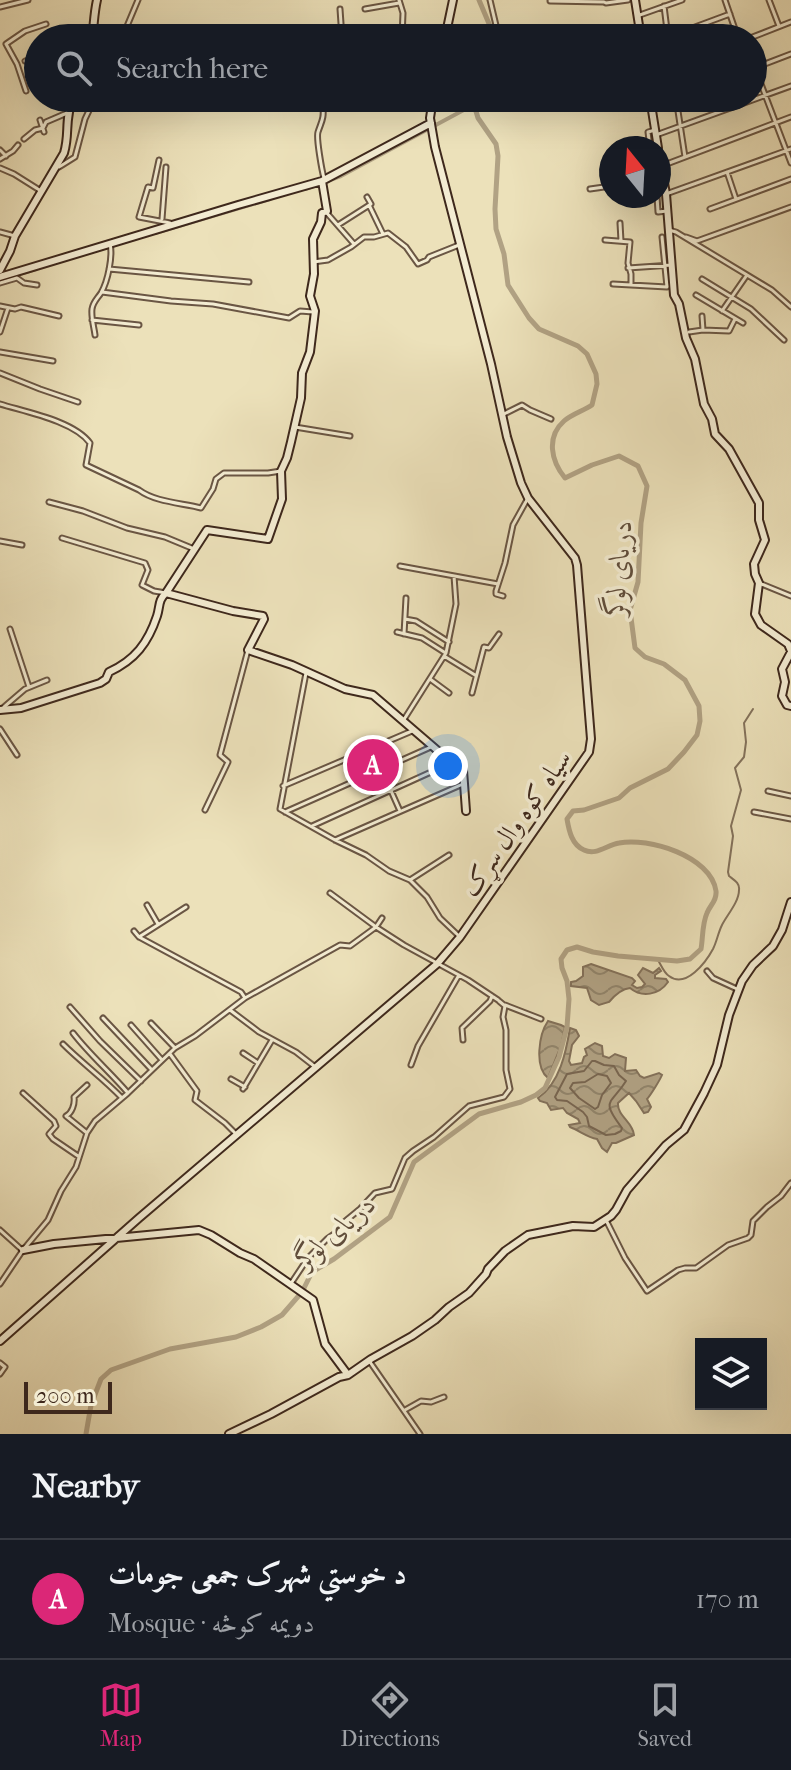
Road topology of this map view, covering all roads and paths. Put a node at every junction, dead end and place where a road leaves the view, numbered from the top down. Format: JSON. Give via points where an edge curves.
{"nodes":[{"id":1,"x":28,"y":0,"type":"edge"},
{"id":2,"x":97,"y":0,"type":"edge"},
{"id":3,"x":138,"y":0,"type":"edge"},
{"id":4,"x":453,"y":0,"type":"edge"},
{"id":5,"x":490,"y":0,"type":"edge"},
{"id":6,"x":628,"y":0,"type":"edge"},
{"id":7,"x":635,"y":0,"type":"edge"},
{"id":8,"x":682,"y":0,"type":"edge"},
{"id":9,"x":725,"y":0,"type":"edge"},
{"id":10,"x":769,"y":0,"type":"edge"},
{"id":11,"x":399,"y":1,"type":"edge"},
{"id":12,"x":550,"y":1,"type":"edge"},
{"id":13,"x":664,"y":6,"type":"junction"},
{"id":14,"x":0,"y":7,"type":"edge"},
{"id":15,"x":340,"y":9,"type":"dead end"},
{"id":16,"x":365,"y":9,"type":"dead end"},
{"id":17,"x":730,"y":14,"type":"junction"},
{"id":18,"x":637,"y":16,"type":"junction"},
{"id":19,"x":791,"y":22,"type":"edge"},
{"id":20,"x":94,"y":24,"type":"edge"},
{"id":21,"x":128,"y":24,"type":"edge"},
{"id":22,"x":341,"y":24,"type":"edge"},
{"id":23,"x":403,"y":24,"type":"edge"},
{"id":24,"x":448,"y":24,"type":"edge"},
{"id":25,"x":496,"y":24,"type":"edge"},
{"id":26,"x":638,"y":24,"type":"edge"},
{"id":27,"x":666,"y":24,"type":"edge"},
{"id":28,"x":704,"y":24,"type":"edge"},
{"id":29,"x":733,"y":24,"type":"edge"},
{"id":30,"x":779,"y":27,"type":"junction"},
{"id":31,"x":24,"y":32,"type":"edge"},
{"id":32,"x":767,"y":32,"type":"edge"},
{"id":33,"x":791,"y":54,"type":"edge"},
{"id":34,"x":767,"y":62,"type":"edge"},
{"id":35,"x":24,"y":85,"type":"edge"},
{"id":36,"x":791,"y":86,"type":"edge"},
{"id":37,"x":767,"y":95,"type":"edge"},
{"id":38,"x":767,"y":101,"type":"edge"},
{"id":39,"x":88,"y":112,"type":"edge"},
{"id":40,"x":324,"y":112,"type":"edge"},
{"id":41,"x":430,"y":112,"type":"edge"},
{"id":42,"x":652,"y":112,"type":"edge"},
{"id":43,"x":678,"y":112,"type":"edge"},
{"id":44,"x":721,"y":112,"type":"edge"},
{"id":45,"x":67,"y":113,"type":"joint"},
{"id":46,"x":791,"y":117,"type":"edge"},
{"id":47,"x":40,"y":120,"type":"dead end"},
{"id":48,"x":776,"y":123,"type":"junction"},
{"id":49,"x":431,"y":125,"type":"junction"},
{"id":50,"x":680,"y":127,"type":"junction"},
{"id":51,"x":44,"y":130,"type":"junction"},
{"id":52,"x":656,"y":133,"type":"junction"},
{"id":53,"x":648,"y":136,"type":"edge"},
{"id":54,"x":656,"y":136,"type":"edge"},
{"id":55,"x":24,"y":139,"type":"dead end"},
{"id":56,"x":18,"y":145,"type":"dead end"},
{"id":57,"x":0,"y":150,"type":"edge"},
{"id":58,"x":789,"y":150,"type":"edge"},
{"id":59,"x":6,"y":156,"type":"junction"},
{"id":60,"x":685,"y":157,"type":"junction"},
{"id":61,"x":0,"y":159,"type":"edge"},
{"id":62,"x":159,"y":160,"type":"dead end"},
{"id":63,"x":671,"y":162,"type":"edge"},
{"id":64,"x":791,"y":163,"type":"edge"},
{"id":65,"x":166,"y":167,"type":"dead end"},
{"id":66,"x":0,"y":168,"type":"edge"},
{"id":67,"x":56,"y":168,"type":"junction"},
{"id":68,"x":727,"y":172,"type":"junction"},
{"id":69,"x":791,"y":179,"type":"edge"},
{"id":70,"x":323,"y":182,"type":"junction"},
{"id":71,"x":599,"y":188,"type":"edge"},
{"id":72,"x":590,"y":189,"type":"dead end"},
{"id":73,"x":41,"y":191,"type":"junction"},
{"id":74,"x":671,"y":192,"type":"edge"},
{"id":75,"x":367,"y":197,"type":"dead end"},
{"id":76,"x":737,"y":200,"type":"junction"},
{"id":77,"x":369,"y":205,"type":"junction"},
{"id":78,"x":791,"y":207,"type":"edge"},
{"id":79,"x":658,"y":208,"type":"edge"},
{"id":80,"x":667,"y":208,"type":"edge"},
{"id":81,"x":710,"y":209,"type":"dead end"},
{"id":82,"x":667,"y":211,"type":"junction"},
{"id":83,"x":326,"y":212,"type":"junction"},
{"id":84,"x":162,"y":221,"type":"junction"},
{"id":85,"x":620,"y":223,"type":"dead end"},
{"id":86,"x":172,"y":225,"type":"junction"},
{"id":87,"x":338,"y":225,"type":"junction"},
{"id":88,"x":672,"y":231,"type":"junction"},
{"id":89,"x":0,"y":232,"type":"edge"},
{"id":90,"x":383,"y":234,"type":"junction"},
{"id":91,"x":15,"y":236,"type":"junction"},
{"id":92,"x":662,"y":237,"type":"dead end"},
{"id":93,"x":605,"y":240,"type":"dead end"},
{"id":94,"x":621,"y":241,"type":"junction"},
{"id":95,"x":354,"y":244,"type":"junction"},
{"id":96,"x":111,"y":245,"type":"junction"},
{"id":97,"x":460,"y":245,"type":"junction"},
{"id":98,"x":3,"y":259,"type":"edge"},
{"id":99,"x":313,"y":262,"type":"junction"},
{"id":100,"x":669,"y":265,"type":"junction"},
{"id":101,"x":628,"y":268,"type":"junction"},
{"id":102,"x":109,"y":269,"type":"junction"},
{"id":103,"x":0,"y":270,"type":"edge"},
{"id":104,"x":747,"y":275,"type":"junction"},
{"id":105,"x":702,"y":279,"type":"dead end"},
{"id":106,"x":0,"y":280,"type":"edge"},
{"id":107,"x":249,"y":282,"type":"dead end"},
{"id":108,"x":613,"y":284,"type":"dead end"},
{"id":109,"x":631,"y":284,"type":"junction"},
{"id":110,"x":37,"y":285,"type":"dead end"},
{"id":111,"x":102,"y":292,"type":"junction"},
{"id":112,"x":696,"y":295,"type":"dead end"},
{"id":113,"x":731,"y":297,"type":"junction"},
{"id":114,"x":0,"y":306,"type":"edge"},
{"id":115,"x":791,"y":307,"type":"edge"},
{"id":116,"x":8,"y":308,"type":"junction"},
{"id":117,"x":722,"y":311,"type":"junction"},
{"id":118,"x":315,"y":312,"type":"junction"},
{"id":119,"x":59,"y":316,"type":"dead end"},
{"id":120,"x":702,"y":316,"type":"dead end"},
{"id":121,"x":735,"y":319,"type":"junction"},
{"id":122,"x":92,"y":320,"type":"junction"},
{"id":123,"x":743,"y":323,"type":"dead end"},
{"id":124,"x":139,"y":325,"type":"dead end"},
{"id":125,"x":703,"y":330,"type":"junction"},
{"id":126,"x":0,"y":332,"type":"edge"},
{"id":127,"x":689,"y":332,"type":"dead end"},
{"id":128,"x":95,"y":335,"type":"dead end"},
{"id":129,"x":784,"y":340,"type":"dead end"},
{"id":130,"x":0,"y":352,"type":"edge"},
{"id":131,"x":53,"y":361,"type":"dead end"},
{"id":132,"x":0,"y":373,"type":"edge"},
{"id":133,"x":78,"y":402,"type":"dead end"},
{"id":134,"x":0,"y":404,"type":"edge"},
{"id":135,"x":502,"y":415,"type":"junction"},
{"id":136,"x":551,"y":419,"type":"dead end"},
{"id":137,"x":295,"y":427,"type":"junction"},
{"id":138,"x":350,"y":436,"type":"dead end"},
{"id":139,"x":281,"y":471,"type":"junction"},
{"id":140,"x":528,"y":498,"type":"junction"},
{"id":141,"x":49,"y":502,"type":"dead end"},
{"id":142,"x":62,"y":538,"type":"dead end"},
{"id":143,"x":0,"y":541,"type":"edge"},
{"id":144,"x":22,"y":545,"type":"dead end"},
{"id":145,"x":194,"y":549,"type":"junction"},
{"id":146,"x":400,"y":566,"type":"dead end"},
{"id":147,"x":454,"y":576,"type":"junction"},
{"id":148,"x":759,"y":583,"type":"junction"},
{"id":149,"x":498,"y":584,"type":"junction"},
{"id":150,"x":166,"y":593,"type":"junction"},
{"id":151,"x":503,"y":596,"type":"dead end"},
{"id":152,"x":791,"y":596,"type":"edge"},
{"id":153,"x":406,"y":598,"type":"dead end"},
{"id":154,"x":405,"y":619,"type":"junction"},
{"id":155,"x":10,"y":629,"type":"dead end"},
{"id":156,"x":397,"y":632,"type":"dead end"},
{"id":157,"x":404,"y":634,"type":"junction"},
{"id":158,"x":499,"y":634,"type":"dead end"},
{"id":159,"x":449,"y":642,"type":"junction"},
{"id":160,"x":248,"y":650,"type":"junction"},
{"id":161,"x":791,"y":650,"type":"edge"},
{"id":162,"x":445,"y":655,"type":"junction"},
{"id":163,"x":306,"y":672,"type":"junction"},
{"id":164,"x":475,"y":676,"type":"junction"},
{"id":165,"x":430,"y":679,"type":"junction"},
{"id":166,"x":47,"y":680,"type":"dead end"},
{"id":167,"x":788,"y":682,"type":"edge"},
{"id":168,"x":29,"y":687,"type":"junction"},
{"id":169,"x":449,"y":693,"type":"dead end"},
{"id":170,"x":472,"y":693,"type":"dead end"},
{"id":171,"x":791,"y":706,"type":"edge"},
{"id":172,"x":1,"y":710,"type":"edge"},
{"id":173,"x":403,"y":721,"type":"junction"},
{"id":174,"x":0,"y":729,"type":"edge"},
{"id":175,"x":415,"y":730,"type":"junction"},
{"id":176,"x":432,"y":746,"type":"junction"},
{"id":177,"x":372,"y":748,"type":"junction"},
{"id":178,"x":17,"y":755,"type":"dead end"},
{"id":179,"x":452,"y":763,"type":"junction"},
{"id":180,"x":381,"y":769,"type":"junction"},
{"id":181,"x":464,"y":783,"type":"junction"},
{"id":182,"x":283,"y":786,"type":"junction"},
{"id":183,"x":390,"y":790,"type":"junction"},
{"id":184,"x":768,"y":791,"type":"dead end"},
{"id":185,"x":791,"y":796,"type":"edge"},
{"id":186,"x":205,"y":810,"type":"dead end"},
{"id":187,"x":400,"y":811,"type":"junction"},
{"id":188,"x":466,"y":811,"type":"dead end"},
{"id":189,"x":285,"y":812,"type":"junction"},
{"id":190,"x":754,"y":812,"type":"dead end"},
{"id":191,"x":791,"y":819,"type":"edge"},
{"id":192,"x":312,"y":826,"type":"junction"},
{"id":193,"x":335,"y":840,"type":"junction"},
{"id":194,"x":449,"y":855,"type":"dead end"},
{"id":195,"x":410,"y":880,"type":"junction"},
{"id":196,"x":330,"y":893,"type":"dead end"},
{"id":197,"x":791,"y":902,"type":"edge"},
{"id":198,"x":147,"y":905,"type":"dead end"},
{"id":199,"x":186,"y":907,"type":"dead end"},
{"id":200,"x":382,"y":918,"type":"dead end"},
{"id":201,"x":158,"y":924,"type":"junction"},
{"id":202,"x":376,"y":927,"type":"junction"},
{"id":203,"x":134,"y":931,"type":"dead end"},
{"id":204,"x":139,"y":937,"type":"junction"},
{"id":205,"x":460,"y":937,"type":"junction"},
{"id":206,"x":437,"y":964,"type":"junction"},
{"id":207,"x":707,"y":971,"type":"dead end"},
{"id":208,"x":459,"y":975,"type":"junction"},
{"id":209,"x":739,"y":990,"type":"junction"},
{"id":210,"x":492,"y":996,"type":"junction"},
{"id":211,"x":245,"y":998,"type":"junction"},
{"id":212,"x":499,"y":1001,"type":"junction"},
{"id":213,"x":70,"y":1007,"type":"dead end"},
{"id":214,"x":230,"y":1010,"type":"junction"},
{"id":215,"x":103,"y":1018,"type":"dead end"},
{"id":216,"x":541,"y":1019,"type":"dead end"},
{"id":217,"x":151,"y":1023,"type":"dead end"},
{"id":218,"x":131,"y":1025,"type":"dead end"},
{"id":219,"x":73,"y":1033,"type":"dead end"},
{"id":220,"x":272,"y":1040,"type":"junction"},
{"id":221,"x":463,"y":1040,"type":"dead end"},
{"id":222,"x":63,"y":1044,"type":"dead end"},
{"id":223,"x":175,"y":1048,"type":"junction"},
{"id":224,"x":243,"y":1053,"type":"dead end"},
{"id":225,"x":170,"y":1054,"type":"junction"},
{"id":226,"x":162,"y":1060,"type":"junction"},
{"id":227,"x":258,"y":1063,"type":"junction"},
{"id":228,"x":411,"y":1065,"type":"dead end"},
{"id":229,"x":314,"y":1066,"type":"junction"},
{"id":230,"x":152,"y":1070,"type":"junction"},
{"id":231,"x":231,"y":1079,"type":"dead end"},
{"id":232,"x":141,"y":1081,"type":"junction"},
{"id":233,"x":87,"y":1085,"type":"dead end"},
{"id":234,"x":23,"y":1093,"type":"dead end"},
{"id":235,"x":128,"y":1093,"type":"junction"},
{"id":236,"x":122,"y":1098,"type":"junction"},
{"id":237,"x":87,"y":1133,"type":"junction"},
{"id":238,"x":236,"y":1134,"type":"junction"},
{"id":239,"x":78,"y":1156,"type":"junction"},
{"id":240,"x":791,"y":1183,"type":"edge"},
{"id":241,"x":606,"y":1220,"type":"junction"},
{"id":242,"x":0,"y":1230,"type":"edge"},
{"id":243,"x":116,"y":1238,"type":"junction"},
{"id":244,"x":23,"y":1250,"type":"junction"},
{"id":245,"x":0,"y":1276,"type":"edge"},
{"id":246,"x":5,"y":1280,"type":"junction"},
{"id":247,"x":0,"y":1284,"type":"edge"},
{"id":248,"x":292,"y":1286,"type":"junction"},
{"id":249,"x":0,"y":1341,"type":"edge"},
{"id":250,"x":369,"y":1360,"type":"junction"},
{"id":251,"x":0,"y":1363,"type":"edge"},
{"id":252,"x":0,"y":1374,"type":"edge"},
{"id":253,"x":348,"y":1375,"type":"junction"},
{"id":254,"x":444,"y":1397,"type":"dead end"},
{"id":255,"x":405,"y":1410,"type":"junction"},
{"id":256,"x":229,"y":1434,"type":"edge"},
{"id":257,"x":420,"y":1434,"type":"edge"}],
"edges":[{"from":1,"to":14,"type":"street"},
{"from":2,"to":20,"type":"street"},
{"from":3,"to":21,"type":"street"},
{"from":4,"to":24,"type":"street"},
{"from":5,"to":25,"type":"street"},
{"from":6,"to":12,"type":"street"},
{"from":7,"to":18,"type":"street"},
{"from":8,"to":13,"type":"street"},
{"from":9,"to":17,"type":"street"},
{"from":10,"to":30,"type":"street"},
{"from":11,"to":16,"type":"street"},
{"from":11,"to":23,"type":"street"},
{"from":13,"to":18,"type":"street"},
{"from":13,"to":27,"type":"street"},
{"from":15,"to":22,"type":"street"},
{"from":17,"to":28,"type":"street"},
{"from":17,"to":29,"type":"street"},
{"from":18,"to":26,"type":"street"},
{"from":19,"to":30,"type":"street"},
{"from":30,"to":32,"type":"street"},
{"from":31,"to":35,"type":"street","via":[[6,44]]},
{"from":33,"to":34,"type":"street"},
{"from":36,"to":37,"type":"street"},
{"from":38,"to":48,"type":"street"},
{"from":39,"to":67,"type":"street","via":[[75,157]]},
{"from":40,"to":70,"type":"street","via":[[317,134]]},
{"from":41,"to":49,"type":"street","name":"سیاه کوه وال سړک"},
{"from":42,"to":52,"type":"street"},
{"from":43,"to":50,"type":"street"},
{"from":44,"to":50,"type":"street"},
{"from":45,"to":51,"type":"street","via":[[46,122]]},
{"from":45,"to":67,"type":"street","via":[[67,143]]},
{"from":46,"to":48,"type":"street"},
{"from":47,"to":51,"type":"street"},
{"from":48,"to":58,"type":"street"},
{"from":48,"to":60,"type":"street"},
{"from":49,"to":70,"type":"street"},
{"from":49,"to":97,"type":"street","name":"سیاه کوه وال سړک"},
{"from":50,"to":52,"type":"street"},
{"from":50,"to":60,"type":"street"},
{"from":51,"to":55,"type":"street"},
{"from":52,"to":53,"type":"street"},
{"from":52,"to":54,"type":"street"},
{"from":56,"to":59,"type":"street"},
{"from":57,"to":59,"type":"street"},
{"from":58,"to":64,"type":"street"},
{"from":58,"to":68,"type":"street"},
{"from":59,"to":61,"type":"street"},
{"from":60,"to":63,"type":"street"},
{"from":62,"to":84,"type":"street","via":[[139,217]]},
{"from":65,"to":84,"type":"street"},
{"from":66,"to":73,"type":"street"},
{"from":67,"to":73,"type":"street"},
{"from":68,"to":74,"type":"street"},
{"from":68,"to":76,"type":"street"},
{"from":69,"to":76,"type":"street"},
{"from":70,"to":83,"type":"street"},
{"from":70,"to":86,"type":"street"},
{"from":71,"to":72,"type":"street"},
{"from":73,"to":91,"type":"street"},
{"from":75,"to":77,"type":"street"},
{"from":76,"to":81,"type":"street"},
{"from":77,"to":87,"type":"street"},
{"from":77,"to":90,"type":"street"},
{"from":78,"to":88,"type":"street","via":[[697,241]]},
{"from":79,"to":82,"type":"street"},
{"from":80,"to":82,"type":"street"},
{"from":82,"to":88,"type":"street"},
{"from":83,"to":87,"type":"street"},
{"from":83,"to":99,"type":"street","via":[[313,239]]},
{"from":84,"to":86,"type":"street"},
{"from":85,"to":94,"type":"street"},
{"from":86,"to":96,"type":"street"},
{"from":87,"to":95,"type":"street"},
{"from":88,"to":100,"type":"street"},
{"from":88,"to":104,"type":"street"},
{"from":89,"to":91,"type":"street"},
{"from":90,"to":95,"type":"street"},
{"from":90,"to":97,"type":"street","via":[[399,240],[418,264]]},
{"from":91,"to":98,"type":"street"},
{"from":92,"to":100,"type":"street"},
{"from":93,"to":94,"type":"street"},
{"from":94,"to":101,"type":"street","via":[[630,242]]},
{"from":95,"to":99,"type":"street","via":[[328,260]]},
{"from":96,"to":102,"type":"street"},
{"from":96,"to":106,"type":"street"},
{"from":97,"to":135,"type":"street","name":"سیاه کوه وال سړک"},
{"from":98,"to":103,"type":"street"},
{"from":99,"to":118,"type":"street","via":[[310,296]]},
{"from":100,"to":101,"type":"street"},
{"from":100,"to":109,"type":"street","via":[[667,287]]},
{"from":100,"to":148,"type":"street","via":[[715,434],[759,503],[765,540],[754,567]]},
{"from":101,"to":109,"type":"street"},
{"from":102,"to":107,"type":"street"},
{"from":102,"to":111,"type":"street"},
{"from":104,"to":113,"type":"street"},
{"from":104,"to":115,"type":"street"},
{"from":105,"to":113,"type":"street"},
{"from":106,"to":110,"type":"street","via":[[17,278]]},
{"from":108,"to":109,"type":"street"},
{"from":111,"to":118,"type":"street","via":[[289,318],[300,311]]},
{"from":111,"to":122,"type":"street","via":[[92,305]]},
{"from":112,"to":117,"type":"street"},
{"from":113,"to":117,"type":"street"},
{"from":113,"to":129,"type":"street"},
{"from":114,"to":116,"type":"street"},
{"from":116,"to":119,"type":"street"},
{"from":116,"to":126,"type":"street"},
{"from":117,"to":121,"type":"street"},
{"from":118,"to":137,"type":"street"},
{"from":120,"to":125,"type":"street"},
{"from":121,"to":123,"type":"street"},
{"from":121,"to":125,"type":"street","via":[[729,331]]},
{"from":122,"to":124,"type":"street"},
{"from":122,"to":128,"type":"street"},
{"from":125,"to":127,"type":"street"},
{"from":130,"to":131,"type":"street"},
{"from":132,"to":133,"type":"street"},
{"from":134,"to":139,"type":"street","via":[[66,425],[90,443],[86,465],[164,500],[201,508],[224,473]]},
{"from":135,"to":136,"type":"street","via":[[522,405]]},
{"from":135,"to":140,"type":"street","name":"سیاه کوه وال سړک"},
{"from":137,"to":138,"type":"street"},
{"from":137,"to":139,"type":"street"},
{"from":139,"to":145,"type":"street","via":[[282,499],[268,539],[207,530]]},
{"from":140,"to":149,"type":"street","via":[[513,525]]},
{"from":140,"to":205,"type":"street","name":"سیاه کوه وال سړک","via":[[577,565],[591,746]]},
{"from":141,"to":145,"type":"street"},
{"from":142,"to":150,"type":"street","via":[[145,563],[142,585]]},
{"from":143,"to":144,"type":"street"},
{"from":145,"to":150,"type":"street"},
{"from":146,"to":147,"type":"street"},
{"from":147,"to":149,"type":"street"},
{"from":147,"to":159,"type":"street","via":[[456,604]]},
{"from":148,"to":152,"type":"street"},
{"from":148,"to":161,"type":"street","via":[[756,617]]},
{"from":149,"to":151,"type":"street","via":[[496,594]]},
{"from":150,"to":160,"type":"street","via":[[263,616]]},
{"from":150,"to":172,"type":"street","via":[[142,648],[106,679]]},
{"from":153,"to":154,"type":"street"},
{"from":154,"to":157,"type":"street"},
{"from":154,"to":159,"type":"street"},
{"from":155,"to":168,"type":"street"},
{"from":156,"to":157,"type":"street"},
{"from":157,"to":162,"type":"street","via":[[422,638]]},
{"from":158,"to":164,"type":"street","via":[[489,648],[484,647]]},
{"from":159,"to":162,"type":"street"},
{"from":160,"to":163,"type":"street"},
{"from":160,"to":186,"type":"street","via":[[220,755],[228,762]]},
{"from":161,"to":167,"type":"street","via":[[782,669]]},
{"from":162,"to":164,"type":"street"},
{"from":162,"to":165,"type":"street"},
{"from":163,"to":173,"type":"street","via":[[373,695]]},
{"from":163,"to":182,"type":"street"},
{"from":164,"to":170,"type":"street"},
{"from":165,"to":169,"type":"street"},
{"from":165,"to":173,"type":"street"},
{"from":166,"to":168,"type":"street"},
{"from":167,"to":171,"type":"street","via":[[783,699]]},
{"from":168,"to":172,"type":"street"},
{"from":173,"to":175,"type":"street"},
{"from":174,"to":178,"type":"street"},
{"from":175,"to":176,"type":"street"},
{"from":175,"to":177,"type":"street"},
{"from":176,"to":179,"type":"street"},
{"from":176,"to":180,"type":"street"},
{"from":177,"to":180,"type":"street"},
{"from":177,"to":182,"type":"street"},
{"from":179,"to":181,"type":"street","via":[[463,770]]},
{"from":179,"to":183,"type":"street"},
{"from":180,"to":183,"type":"street"},
{"from":180,"to":189,"type":"street"},
{"from":181,"to":187,"type":"street"},
{"from":181,"to":188,"type":"street"},
{"from":182,"to":189,"type":"street","via":[[279,807]]},
{"from":183,"to":187,"type":"street"},
{"from":183,"to":192,"type":"street"},
{"from":184,"to":185,"type":"street"},
{"from":187,"to":193,"type":"street"},
{"from":189,"to":192,"type":"street"},
{"from":190,"to":191,"type":"street"},
{"from":192,"to":193,"type":"street"},
{"from":193,"to":195,"type":"street"},
{"from":194,"to":195,"type":"street"},
{"from":195,"to":205,"type":"street"},
{"from":196,"to":202,"type":"street"},
{"from":197,"to":209,"type":"street","via":[[776,942],[753,965]]},
{"from":198,"to":201,"type":"street"},
{"from":199,"to":201,"type":"street"},
{"from":200,"to":202,"type":"street"},
{"from":201,"to":204,"type":"street"},
{"from":202,"to":206,"type":"street"},
{"from":202,"to":211,"type":"street","via":[[350,946],[340,945]]},
{"from":203,"to":204,"type":"street"},
{"from":204,"to":211,"type":"street"},
{"from":205,"to":206,"type":"street","name":"سیاه کوه وال سړک"},
{"from":206,"to":208,"type":"street"},
{"from":206,"to":229,"type":"street","name":"سیاه کوه وال سړک"},
{"from":207,"to":209,"type":"street"},
{"from":208,"to":210,"type":"street"},
{"from":208,"to":228,"type":"street"},
{"from":209,"to":241,"type":"street","via":[[717,1065],[684,1130]]},
{"from":210,"to":212,"type":"street"},
{"from":210,"to":221,"type":"street","via":[[462,1028]]},
{"from":211,"to":214,"type":"street"},
{"from":212,"to":216,"type":"street"},
{"from":212,"to":248,"type":"street","via":[[505,1006],[510,1089],[504,1097],[469,1106],[405,1158],[392,1189],[375,1193],[343,1223],[308,1258]]},
{"from":213,"to":232,"type":"street"},
{"from":214,"to":220,"type":"street"},
{"from":214,"to":223,"type":"street"},
{"from":215,"to":230,"type":"street"},
{"from":217,"to":223,"type":"street"},
{"from":218,"to":226,"type":"street"},
{"from":219,"to":235,"type":"street"},
{"from":220,"to":227,"type":"street"},
{"from":220,"to":229,"type":"street"},
{"from":222,"to":236,"type":"street"},
{"from":223,"to":225,"type":"street"},
{"from":224,"to":227,"type":"street"},
{"from":225,"to":226,"type":"street"},
{"from":225,"to":238,"type":"street","via":[[197,1091],[195,1100]]},
{"from":226,"to":230,"type":"street"},
{"from":227,"to":231,"type":"street","via":[[244,1088]]},
{"from":229,"to":238,"type":"street","name":"سیاه کوه وال سړک"},
{"from":230,"to":232,"type":"street"},
{"from":232,"to":235,"type":"street"},
{"from":233,"to":237,"type":"street","via":[[74,1097],[66,1116]]},
{"from":234,"to":239,"type":"street","via":[[55,1122],[49,1134],[53,1139]]},
{"from":235,"to":236,"type":"street"},
{"from":236,"to":237,"type":"street"},
{"from":237,"to":239,"type":"street"},
{"from":238,"to":243,"type":"street","name":"سیاه کوه وال سړک"},
{"from":239,"to":244,"type":"street","via":[[48,1220]]},
{"from":240,"to":241,"type":"street","via":[[753,1221],[748,1238],[696,1268],[678,1270],[647,1291]]},
{"from":241,"to":250,"type":"street","via":[[594,1227],[528,1235],[435,1320]]},
{"from":242,"to":244,"type":"street"},
{"from":243,"to":244,"type":"street"},
{"from":243,"to":248,"type":"street","via":[[199,1230]]},
{"from":243,"to":249,"type":"street","name":"سیاه کوه وال سړک"},
{"from":244,"to":246,"type":"street"},
{"from":245,"to":246,"type":"street"},
{"from":246,"to":247,"type":"street"},
{"from":248,"to":253,"type":"street","via":[[316,1306],[325,1344]]},
{"from":250,"to":253,"type":"street"},
{"from":250,"to":255,"type":"street"},
{"from":251,"to":252,"type":"street","via":[[5,1367]]},
{"from":253,"to":256,"type":"street"},
{"from":254,"to":255,"type":"street"},
{"from":255,"to":257,"type":"street"}]}
